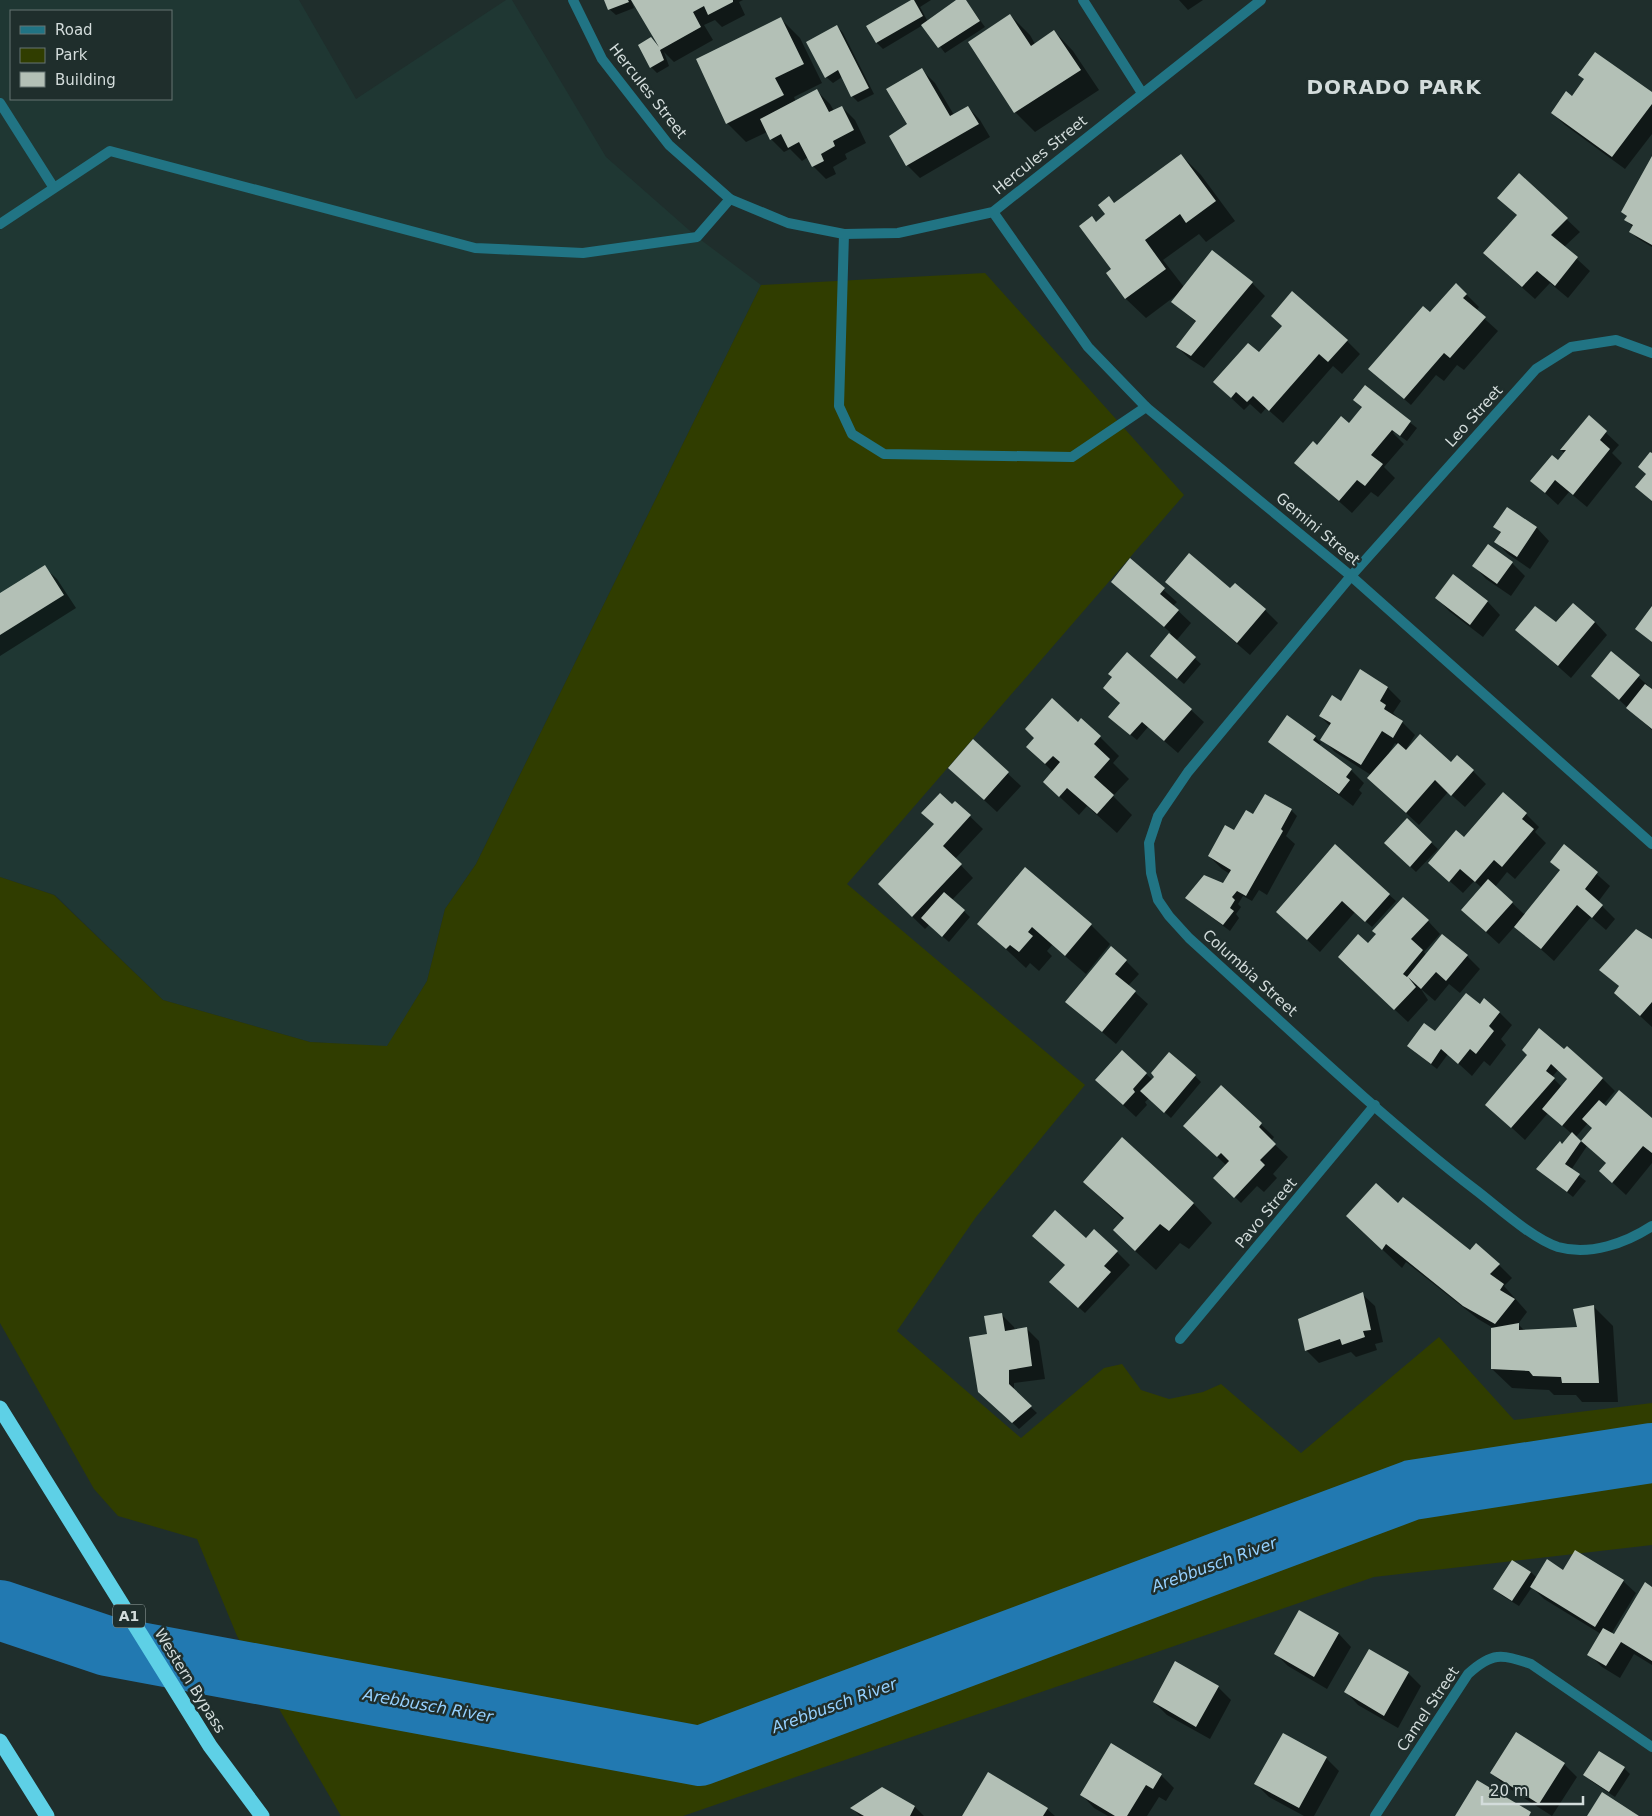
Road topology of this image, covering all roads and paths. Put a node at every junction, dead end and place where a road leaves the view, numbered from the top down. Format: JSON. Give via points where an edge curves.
{"nodes":[{"id":1,"x":573,"y":0,"type":"edge"},
{"id":2,"x":1083,"y":0,"type":"edge"},
{"id":3,"x":1261,"y":0,"type":"edge"},
{"id":4,"x":1142,"y":93,"type":"junction"},
{"id":5,"x":0,"y":103,"type":"edge"},
{"id":6,"x":54,"y":188,"type":"junction"},
{"id":7,"x":730,"y":199,"type":"junction"},
{"id":8,"x":993,"y":212,"type":"junction"},
{"id":9,"x":0,"y":224,"type":"edge"},
{"id":10,"x":844,"y":234,"type":"junction"},
{"id":11,"x":1652,"y":353,"type":"edge"},
{"id":12,"x":1146,"y":407,"type":"junction"},
{"id":13,"x":1351,"y":576,"type":"junction"},
{"id":14,"x":1652,"y":844,"type":"edge"},
{"id":15,"x":1374,"y":1105,"type":"junction"},
{"id":16,"x":1652,"y":1226,"type":"edge"},
{"id":17,"x":1180,"y":1339,"type":"dead end"},
{"id":18,"x":0,"y":1408,"type":"edge"},
{"id":19,"x":0,"y":1741,"type":"edge"},
{"id":20,"x":1652,"y":1747,"type":"edge"},
{"id":21,"x":47,"y":1816,"type":"edge"},
{"id":22,"x":262,"y":1816,"type":"edge"},
{"id":23,"x":1375,"y":1816,"type":"edge"}],
"edges":[{"from":1,"to":7,"type":"street","name":"Hercules Street","via":[[602,59],[669,145]]},
{"from":2,"to":4,"type":"street"},
{"from":3,"to":4,"type":"street","name":"Hercules Street"},
{"from":4,"to":8,"type":"street","name":"Hercules Street"},
{"from":5,"to":6,"type":"street"},
{"from":6,"to":7,"type":"street","via":[[110,151],[475,248],[583,253],[697,237]]},
{"from":6,"to":9,"type":"street"},
{"from":7,"to":10,"type":"street","name":"Hercules Street","via":[[788,223]]},
{"from":8,"to":10,"type":"street","name":"Hercules Street","via":[[898,233]]},
{"from":8,"to":12,"type":"street","name":"Gemini Street","via":[[1088,347]]},
{"from":10,"to":12,"type":"street","via":[[839,406],[852,434],[884,454],[1072,457]]},
{"from":11,"to":13,"type":"street","name":"Leo Street","via":[[1616,340],[1571,347],[1536,370]]},
{"from":12,"to":13,"type":"street","name":"Gemini Street"},
{"from":13,"to":14,"type":"street","name":"Gemini Street"},
{"from":13,"to":15,"type":"street","name":"Columbia Street","via":[[1188,772],[1158,816],[1149,843],[1151,873],[1158,900],[1170,916],[1189,938]]},
{"from":15,"to":16,"type":"street","name":"Columbia Street","via":[[1453,1173],[1536,1236],[1558,1247],[1583,1250],[1606,1247]]},
{"from":15,"to":17,"type":"street","name":"Pavo Street"},
{"from":18,"to":22,"type":"highway","name":"Western Bypass","number":"A1","via":[[210,1746]]},
{"from":19,"to":21,"type":"highway"},
{"from":20,"to":23,"type":"street","name":"Camel Street","via":[[1531,1664],[1510,1657],[1495,1657],[1480,1662],[1468,1674]]}]}
